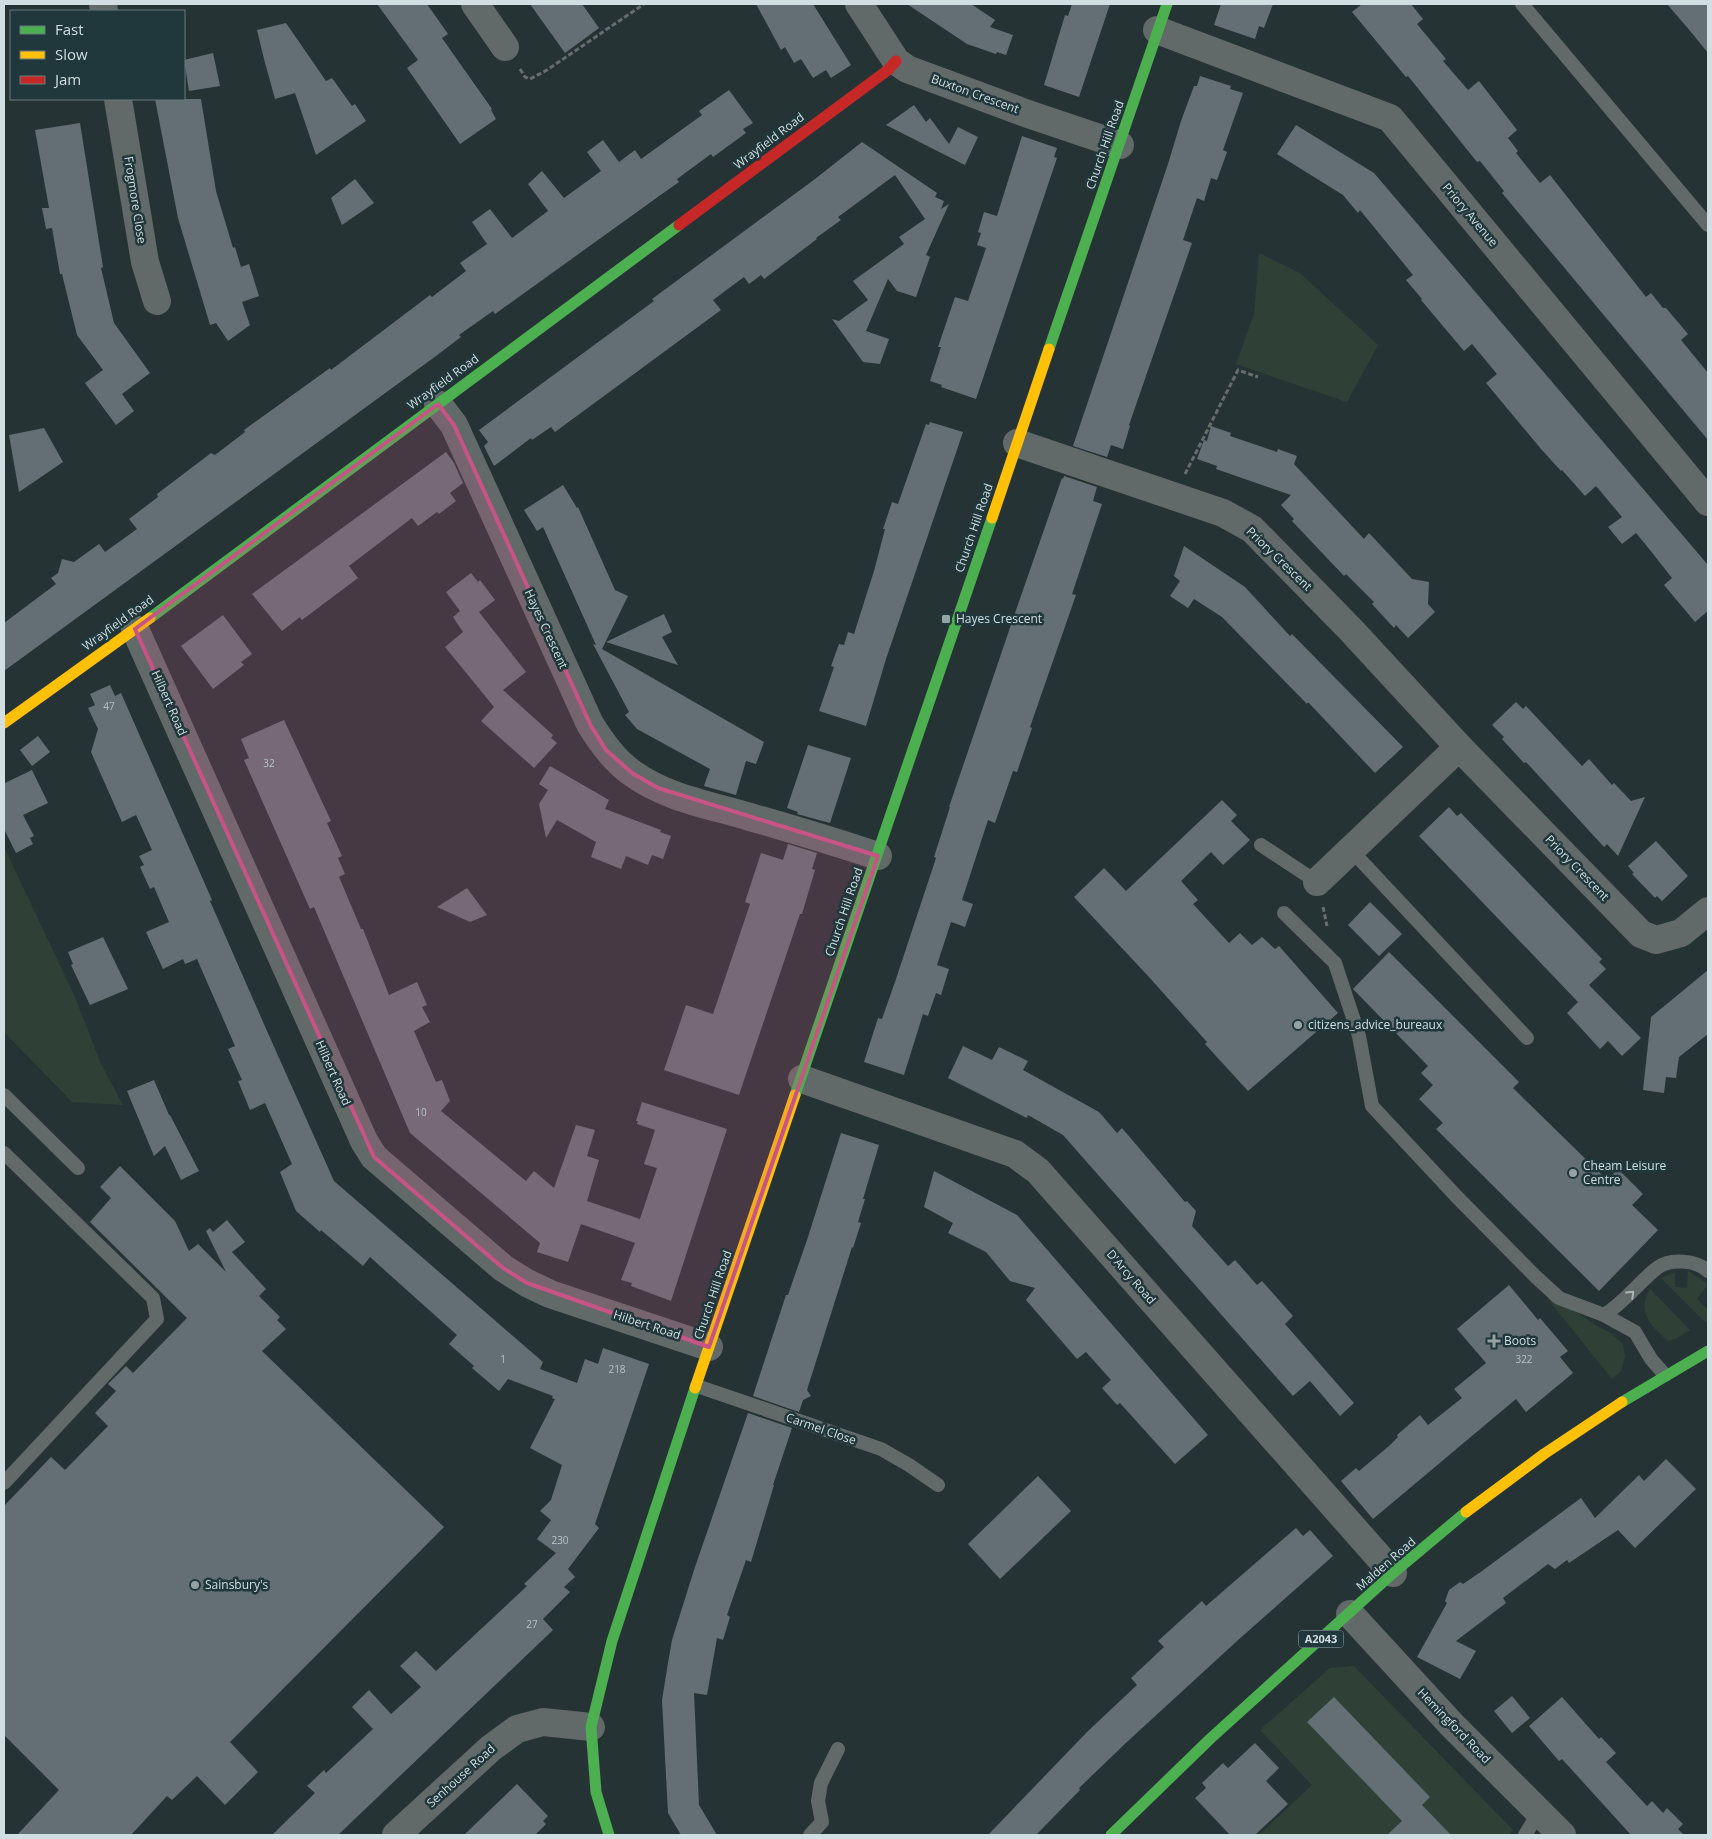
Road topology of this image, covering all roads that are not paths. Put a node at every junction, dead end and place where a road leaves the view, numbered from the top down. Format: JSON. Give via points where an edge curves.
{"nodes":[{"id":1,"x":475,"y":4,"type":"edge"},
{"id":2,"x":859,"y":4,"type":"edge"},
{"id":3,"x":1167,"y":4,"type":"edge"},
{"id":4,"x":1522,"y":4,"type":"edge"},
{"id":5,"x":1157,"y":30,"type":"junction"},
{"id":6,"x":505,"y":47,"type":"road end"},
{"id":7,"x":896,"y":61,"type":"junction"},
{"id":8,"x":118,"y":100,"type":"edge"},
{"id":9,"x":1120,"y":145,"type":"junction"},
{"id":10,"x":1708,"y":223,"type":"edge"},
{"id":11,"x":157,"y":301,"type":"dead end"},
{"id":12,"x":438,"y":404,"type":"junction"},
{"id":13,"x":1017,"y":443,"type":"junction"},
{"id":14,"x":1708,"y":502,"type":"edge"},
{"id":15,"x":135,"y":629,"type":"junction"},
{"id":16,"x":4,"y":723,"type":"edge"},
{"id":17,"x":1459,"y":747,"type":"junction"},
{"id":18,"x":1261,"y":845,"type":"dead end"},
{"id":19,"x":1351,"y":850,"type":"junction"},
{"id":20,"x":878,"y":856,"type":"junction"},
{"id":21,"x":1317,"y":882,"type":"joint"},
{"id":22,"x":1708,"y":911,"type":"edge"},
{"id":23,"x":1284,"y":913,"type":"dead end"},
{"id":24,"x":1527,"y":1038,"type":"dead end"},
{"id":25,"x":802,"y":1079,"type":"junction"},
{"id":26,"x":4,"y":1095,"type":"edge"},
{"id":27,"x":4,"y":1153,"type":"edge"},
{"id":28,"x":78,"y":1168,"type":"dead end"},
{"id":29,"x":1708,"y":1271,"type":"edge"},
{"id":30,"x":1604,"y":1315,"type":"junction"},
{"id":31,"x":709,"y":1347,"type":"junction"},
{"id":32,"x":1708,"y":1351,"type":"edge"},
{"id":33,"x":1665,"y":1375,"type":"junction"},
{"id":34,"x":697,"y":1386,"type":"junction"},
{"id":35,"x":4,"y":1483,"type":"edge"},
{"id":36,"x":938,"y":1485,"type":"dead end"},
{"id":37,"x":1394,"y":1573,"type":"junction"},
{"id":38,"x":1350,"y":1614,"type":"junction"},
{"id":39,"x":591,"y":1727,"type":"junction"},
{"id":40,"x":838,"y":1749,"type":"dead end"},
{"id":41,"x":1539,"y":1812,"type":"junction"},
{"id":42,"x":396,"y":1835,"type":"edge"},
{"id":43,"x":609,"y":1835,"type":"edge"},
{"id":44,"x":810,"y":1835,"type":"edge"},
{"id":45,"x":1112,"y":1835,"type":"edge"},
{"id":46,"x":1524,"y":1835,"type":"edge"},
{"id":47,"x":1562,"y":1835,"type":"edge"}],
"edges":[{"from":1,"to":6,"type":"street"},
{"from":2,"to":7,"type":"street","name":"Buxton Crescent"},
{"from":3,"to":5,"type":"street","name":"Church Hill Road"},
{"from":4,"to":10,"type":"lane"},
{"from":5,"to":9,"type":"street","name":"Church Hill Road"},
{"from":5,"to":14,"type":"street","name":"Priory Avenue","via":[[1390,118]]},
{"from":7,"to":9,"type":"street","name":"Buxton Crescent","via":[[919,74]]},
{"from":7,"to":12,"type":"street","name":"Wrayfield Road"},
{"from":8,"to":11,"type":"street","name":"Frogmore Close","via":[[145,262]]},
{"from":9,"to":13,"type":"street","name":"Church Hill Road"},
{"from":12,"to":15,"type":"street","name":"Wrayfield Road"},
{"from":12,"to":20,"type":"street","name":"Hayes Crescent","via":[[454,425],[590,724],[606,750],[632,773],[658,788]]},
{"from":13,"to":17,"type":"street","name":"Priory Crescent","via":[[1223,513],[1252,529]]},
{"from":13,"to":20,"type":"street","name":"Church Hill Road"},
{"from":15,"to":16,"type":"street","name":"Wrayfield Road"},
{"from":15,"to":31,"type":"street","name":"Hilbert Road","via":[[364,1141],[374,1157],[503,1268],[527,1283],[550,1294]]},
{"from":17,"to":19,"type":"street"},
{"from":17,"to":22,"type":"street","name":"Priory Crescent","via":[[1641,934],[1656,940],[1681,933]]},
{"from":18,"to":21,"type":"lane"},
{"from":19,"to":21,"type":"street"},
{"from":19,"to":24,"type":"lane"},
{"from":20,"to":25,"type":"street","name":"Church Hill Road"},
{"from":23,"to":30,"type":"lane","via":[[1335,963],[1359,1036],[1372,1106],[1457,1197],[1559,1298]]},
{"from":25,"to":31,"type":"street","name":"Church Hill Road"},
{"from":25,"to":37,"type":"street","name":"D'Arcy Road","via":[[1026,1160]]},
{"from":26,"to":28,"type":"lane"},
{"from":27,"to":35,"type":"lane","via":[[153,1298],[157,1319]]},
{"from":30,"to":29,"type":"lane","one_way":true,"via":[[1618,1306],[1658,1267],[1690,1262]]},
{"from":30,"to":33,"type":"lane","via":[[1636,1332]]},
{"from":31,"to":34,"type":"street","name":"Church Hill Road"},
{"from":32,"to":33,"type":"street","name":"Malden Road","number":"A2043"},
{"from":33,"to":37,"type":"street","name":"Malden Road","number":"A2043","via":[[1541,1456]]},
{"from":34,"to":36,"type":"lane","name":"Carmel Close","via":[[881,1449]]},
{"from":34,"to":39,"type":"street","name":"Church Hill Road","via":[[612,1641]]},
{"from":37,"to":38,"type":"street","name":"Malden Road","number":"A2043"},
{"from":38,"to":41,"type":"street","name":"Hemingford Road","via":[[1451,1724]]},
{"from":38,"to":45,"type":"street","name":"Malden Road","number":"A2043","via":[[1206,1741]]},
{"from":39,"to":42,"type":"street","name":"Senhouse Road","via":[[543,1722],[517,1729],[491,1748]]},
{"from":39,"to":43,"type":"street","name":"Church Hill Road","via":[[596,1792]]},
{"from":40,"to":44,"type":"lane","via":[[821,1783],[818,1801],[822,1822]]},
{"from":41,"to":46,"type":"lane"},
{"from":41,"to":47,"type":"street","name":"Hemingford Road"}]}
